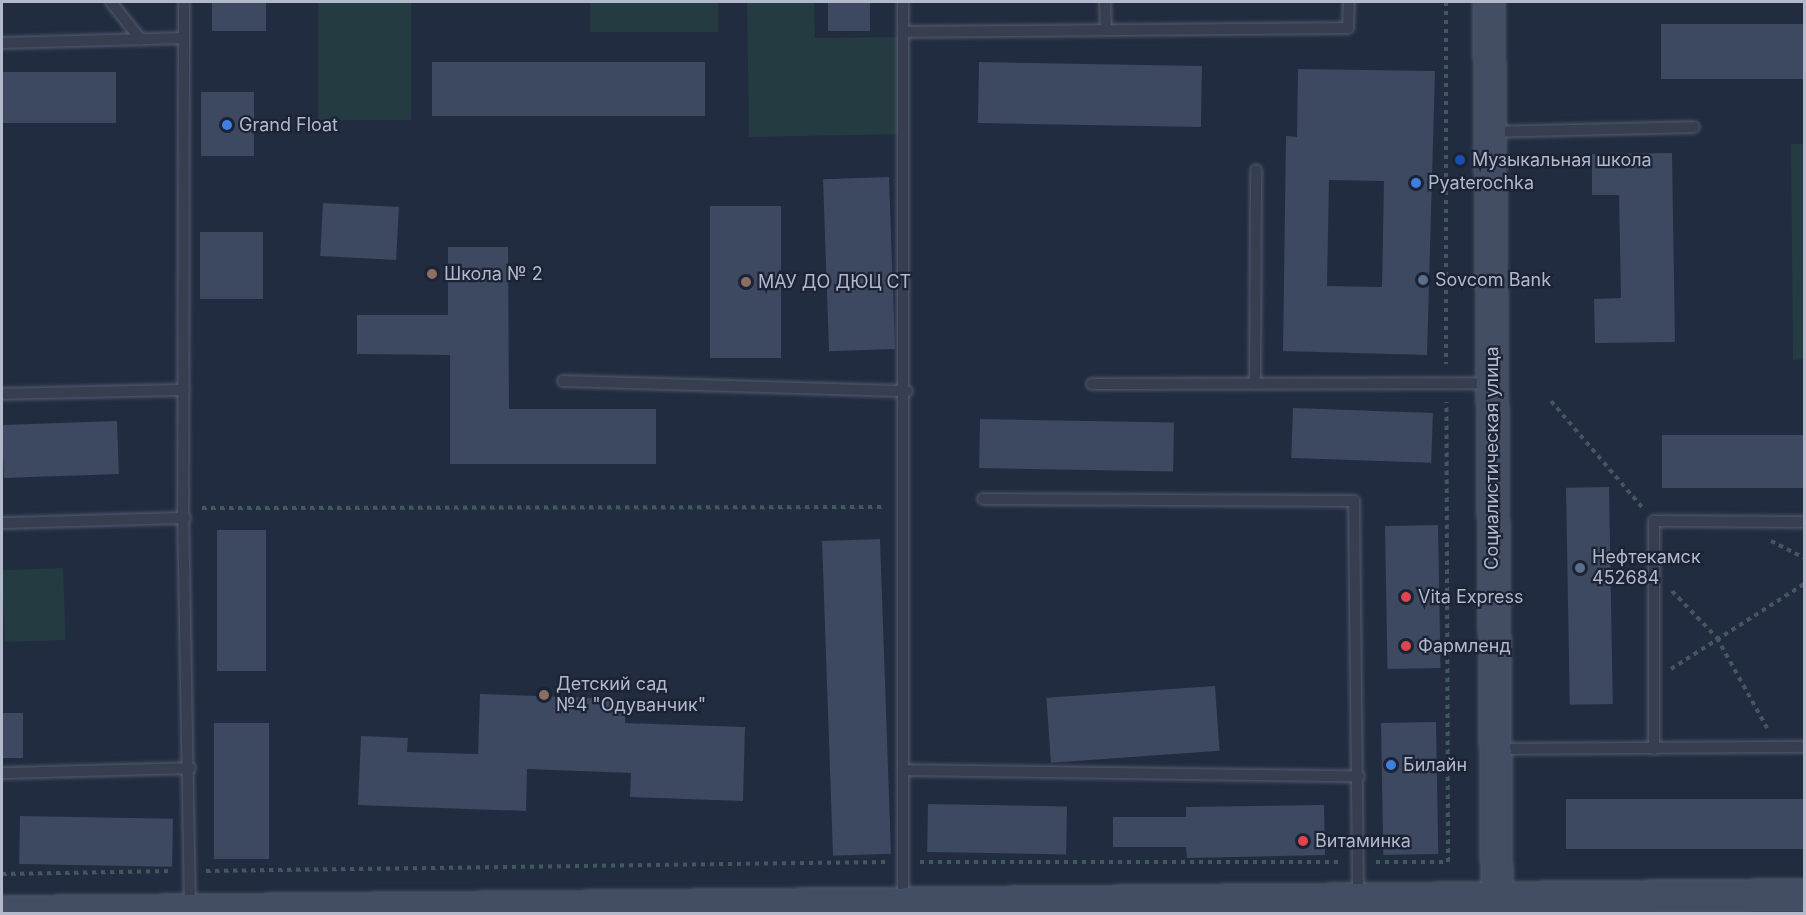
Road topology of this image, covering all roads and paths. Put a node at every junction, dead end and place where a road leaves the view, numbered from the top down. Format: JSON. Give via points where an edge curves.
{"nodes":[{"id":1,"x":111,"y":2,"type":"edge"},
{"id":2,"x":184,"y":2,"type":"edge"},
{"id":3,"x":903,"y":2,"type":"edge"},
{"id":4,"x":1105,"y":2,"type":"edge"},
{"id":5,"x":1349,"y":2,"type":"edge"},
{"id":6,"x":1446,"y":2,"type":"edge"},
{"id":7,"x":1489,"y":2,"type":"edge"},
{"id":8,"x":1106,"y":28,"type":"junction"},
{"id":9,"x":904,"y":32,"type":"junction"},
{"id":10,"x":184,"y":38,"type":"junction"},
{"id":11,"x":141,"y":40,"type":"junction"},
{"id":12,"x":2,"y":43,"type":"edge"},
{"id":13,"x":1694,"y":127,"type":"dead end"},
{"id":14,"x":1490,"y":132,"type":"junction"},
{"id":15,"x":1256,"y":170,"type":"dead end"},
{"id":16,"x":563,"y":381,"type":"dead end"},
{"id":17,"x":1446,"y":383,"type":"junction"},
{"id":18,"x":1492,"y":383,"type":"junction"},
{"id":19,"x":1092,"y":384,"type":"dead end"},
{"id":20,"x":1255,"y":384,"type":"junction"},
{"id":21,"x":184,"y":390,"type":"junction"},
{"id":22,"x":907,"y":391,"type":"junction"},
{"id":23,"x":2,"y":394,"type":"edge"},
{"id":24,"x":1551,"y":401,"type":"dead end"},
{"id":25,"x":983,"y":499,"type":"dead end"},
{"id":26,"x":907,"y":507,"type":"junction"},
{"id":27,"x":184,"y":513,"type":"junction"},
{"id":28,"x":1654,"y":521,"type":"junction"},
{"id":29,"x":1804,"y":522,"type":"edge"},
{"id":30,"x":2,"y":523,"type":"edge"},
{"id":31,"x":1651,"y":581,"type":"junction"},
{"id":32,"x":1804,"y":584,"type":"edge"},
{"id":33,"x":1717,"y":638,"type":"junction"},
{"id":34,"x":1653,"y":675,"type":"junction"},
{"id":35,"x":1777,"y":747,"type":"junction"},
{"id":36,"x":1804,"y":747,"type":"edge"},
{"id":37,"x":1494,"y":749,"type":"junction"},
{"id":38,"x":1654,"y":749,"type":"junction"},
{"id":39,"x":190,"y":768,"type":"junction"},
{"id":40,"x":905,"y":770,"type":"junction"},
{"id":41,"x":2,"y":773,"type":"edge"},
{"id":42,"x":1359,"y":776,"type":"junction"},
{"id":43,"x":904,"y":862,"type":"junction"},
{"id":44,"x":1360,"y":862,"type":"junction"},
{"id":45,"x":194,"y":871,"type":"junction"},
{"id":46,"x":2,"y":874,"type":"edge"},
{"id":47,"x":1804,"y":895,"type":"edge"},
{"id":48,"x":903,"y":901,"type":"junction"},
{"id":49,"x":1358,"y":901,"type":"junction"},
{"id":50,"x":1497,"y":906,"type":"edge"},
{"id":51,"x":190,"y":911,"type":"junction"},
{"id":52,"x":2,"y":912,"type":"edge"}],
"edges":[{"from":1,"to":11,"type":"lane"},
{"from":2,"to":10,"type":"lane"},
{"from":3,"to":9,"type":"lane"},
{"from":4,"to":8,"type":"lane"},
{"from":5,"to":8,"type":"lane","via":[[1348,28]]},
{"from":6,"to":17,"type":"path"},
{"from":7,"to":14,"type":"main road","name":"Социалистическая улица"},
{"from":8,"to":9,"type":"lane"},
{"from":9,"to":22,"type":"lane"},
{"from":10,"to":11,"type":"lane"},
{"from":10,"to":21,"type":"lane"},
{"from":11,"to":12,"type":"lane"},
{"from":13,"to":14,"type":"lane"},
{"from":14,"to":18,"type":"main road","name":"Социалистическая улица"},
{"from":15,"to":20,"type":"lane"},
{"from":16,"to":22,"type":"lane"},
{"from":17,"to":18,"type":"lane"},
{"from":17,"to":20,"type":"lane"},
{"from":17,"to":44,"type":"path","via":[[1448,862]]},
{"from":18,"to":37,"type":"main road","name":"Социалистическая улица"},
{"from":19,"to":20,"type":"lane"},
{"from":21,"to":23,"type":"lane"},
{"from":21,"to":27,"type":"lane"},
{"from":22,"to":26,"type":"lane"},
{"from":24,"to":28,"type":"path"},
{"from":25,"to":42,"type":"lane","via":[[1354,501]]},
{"from":26,"to":27,"type":"path"},
{"from":26,"to":40,"type":"lane"},
{"from":27,"to":30,"type":"lane"},
{"from":27,"to":39,"type":"lane"},
{"from":28,"to":29,"type":"lane"},
{"from":28,"to":31,"type":"lane"},
{"from":31,"to":33,"type":"path","via":[[1682,596]]},
{"from":31,"to":34,"type":"lane"},
{"from":32,"to":33,"type":"path"},
{"from":33,"to":34,"type":"path","via":[[1682,666]]},
{"from":33,"to":35,"type":"path"},
{"from":34,"to":38,"type":"lane"},
{"from":35,"to":36,"type":"lane"},
{"from":35,"to":38,"type":"lane"},
{"from":37,"to":38,"type":"lane"},
{"from":37,"to":50,"type":"main road","name":"Социалистическая улица"},
{"from":39,"to":41,"type":"lane"},
{"from":39,"to":45,"type":"lane"},
{"from":40,"to":42,"type":"lane"},
{"from":40,"to":43,"type":"lane"},
{"from":42,"to":44,"type":"lane"},
{"from":43,"to":44,"type":"path"},
{"from":43,"to":45,"type":"path"},
{"from":43,"to":48,"type":"lane"},
{"from":44,"to":49,"type":"lane"},
{"from":45,"to":46,"type":"path"},
{"from":45,"to":51,"type":"lane"},
{"from":47,"to":50,"type":"main road"},
{"from":48,"to":49,"type":"main road"},
{"from":48,"to":51,"type":"main road"},
{"from":49,"to":50,"type":"main road"},
{"from":51,"to":52,"type":"main road"}]}
